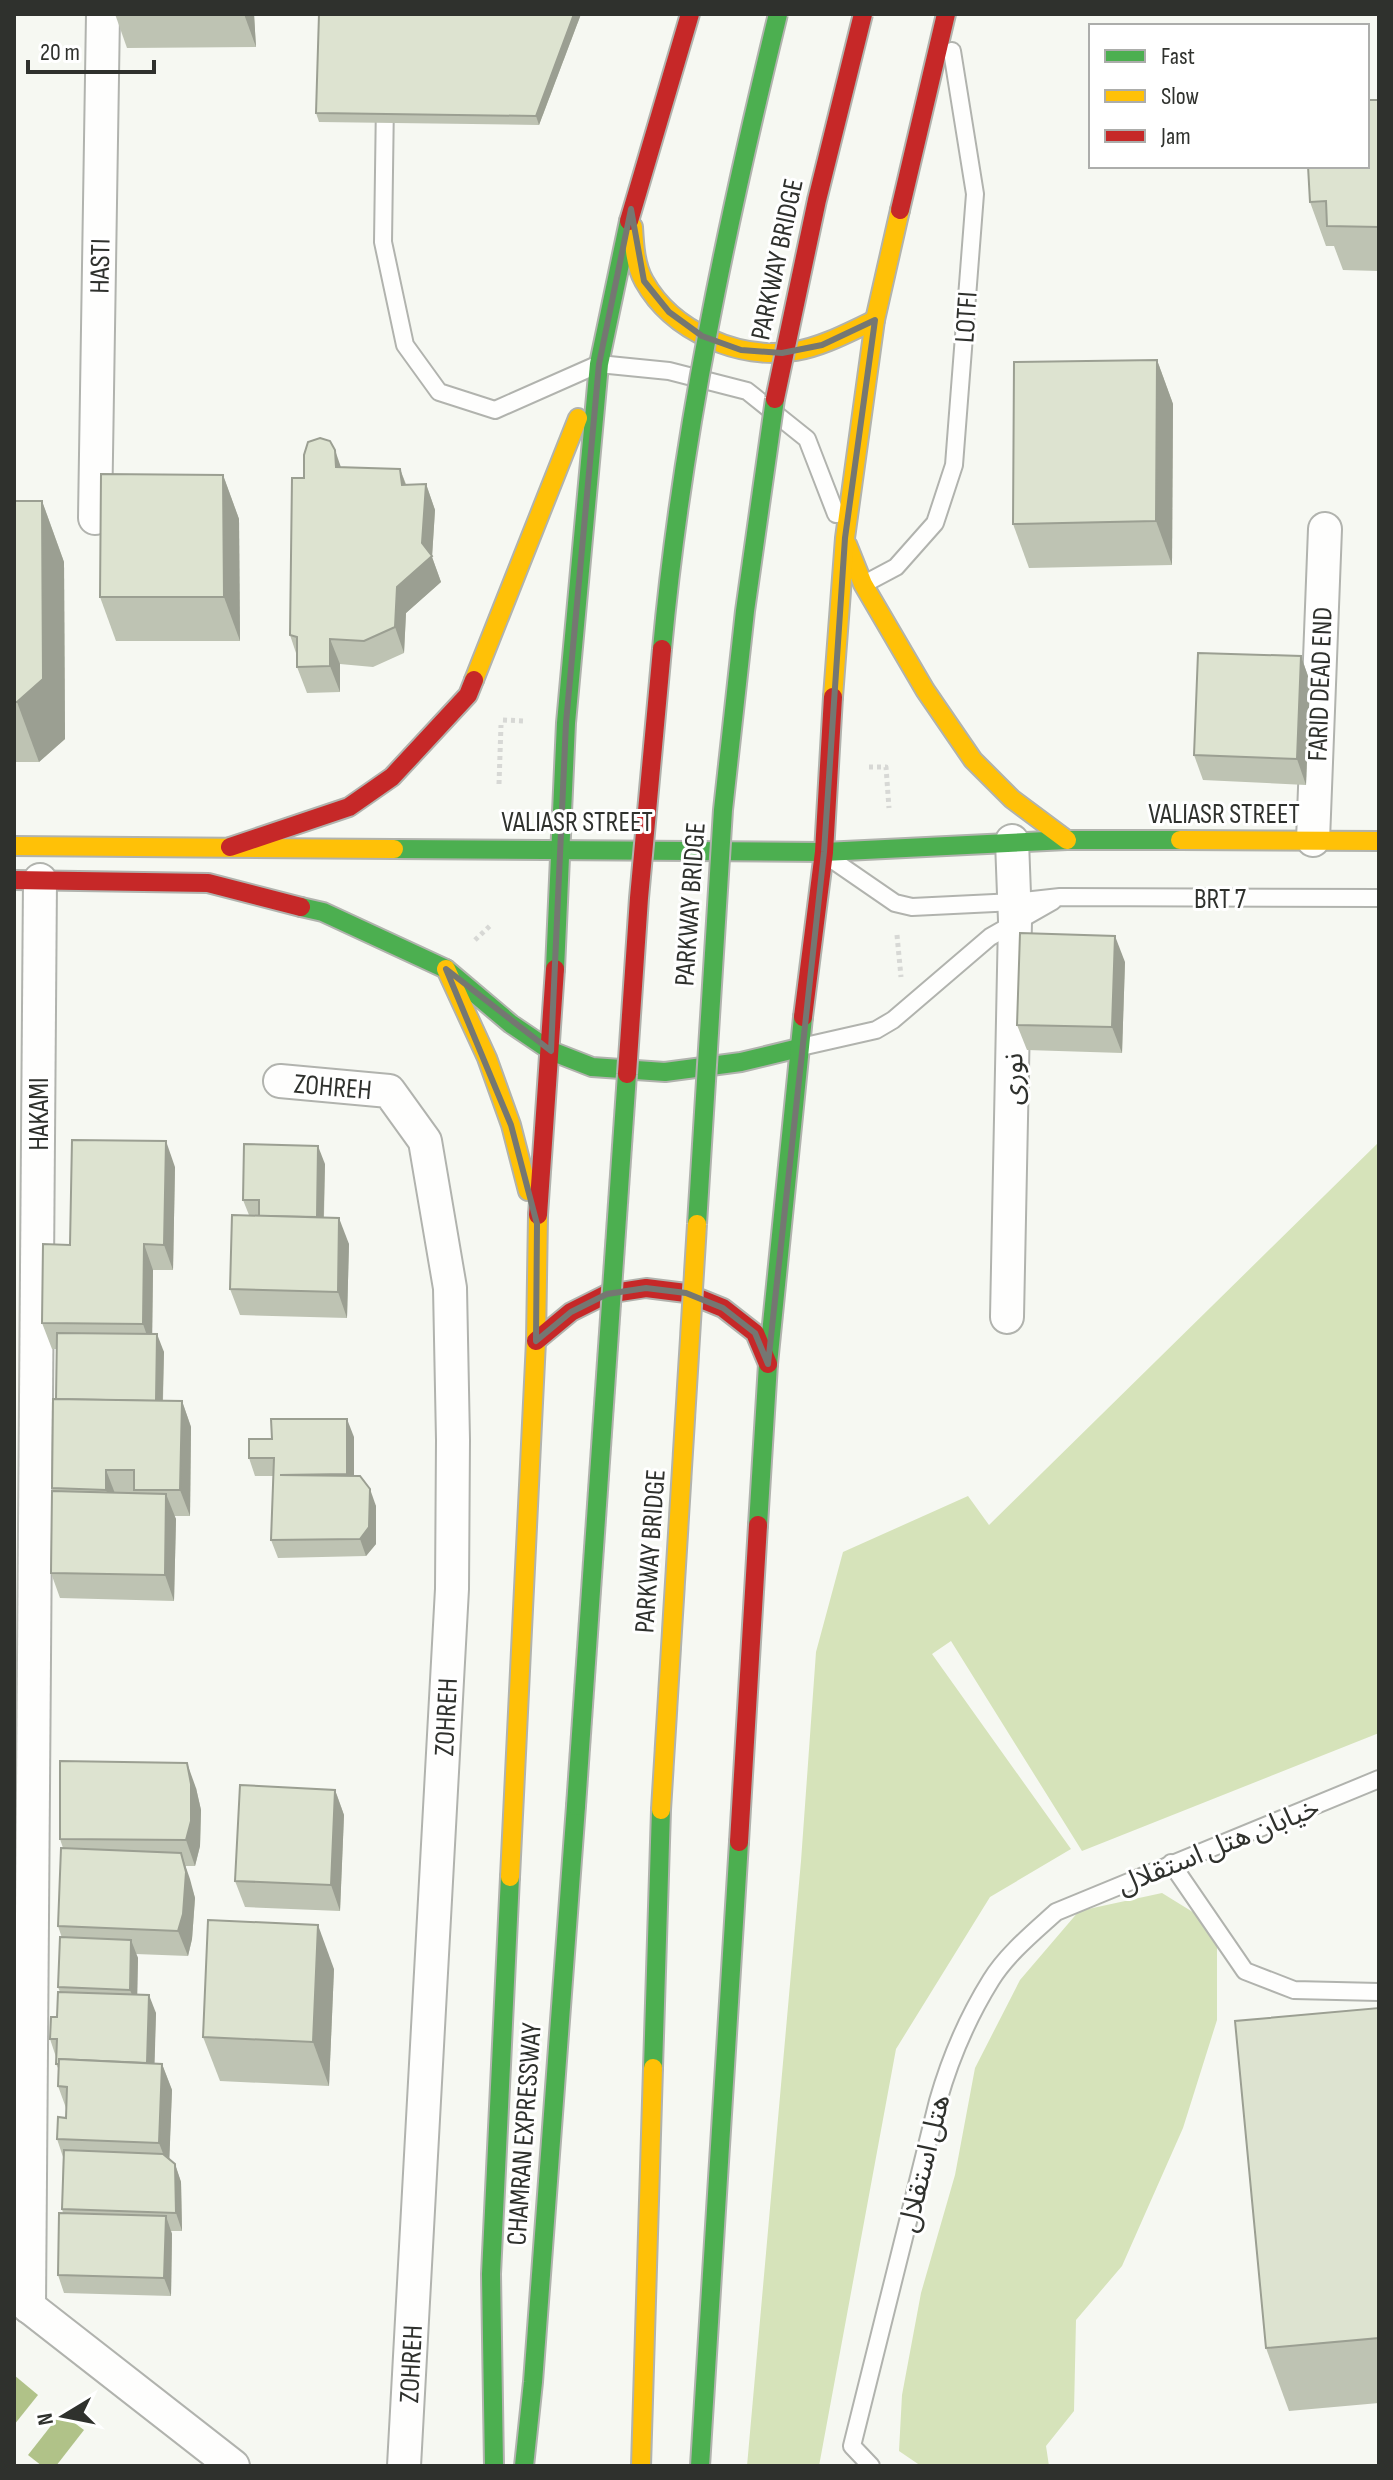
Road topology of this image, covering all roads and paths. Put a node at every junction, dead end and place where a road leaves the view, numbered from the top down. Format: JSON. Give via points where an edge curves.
{"nodes":[{"id":1,"x":103,"y":14,"type":"edge"},
{"id":2,"x":690,"y":14,"type":"edge"},
{"id":3,"x":778,"y":14,"type":"edge"},
{"id":4,"x":863,"y":14,"type":"edge"},
{"id":5,"x":946,"y":14,"type":"edge"},
{"id":6,"x":385,"y":83,"type":"edge"},
{"id":7,"x":631,"y":209,"type":"junction"},
{"id":8,"x":875,"y":320,"type":"junction"},
{"id":9,"x":599,"y":364,"type":"junction"},
{"id":10,"x":95,"y":518,"type":"dead end"},
{"id":11,"x":1325,"y":529,"type":"dead end"},
{"id":12,"x":845,"y":538,"type":"junction"},
{"id":13,"x":863,"y":584,"type":"junction"},
{"id":14,"x":501,"y":720,"type":"dead end"},
{"id":15,"x":857,"y":767,"type":"dead end"},
{"id":16,"x":499,"y":784,"type":"dead end"},
{"id":17,"x":889,"y":813,"type":"dead end"},
{"id":18,"x":1067,"y":840,"type":"junction"},
{"id":19,"x":1313,"y":840,"type":"junction"},
{"id":20,"x":1012,"y":841,"type":"junction"},
{"id":21,"x":1379,"y":841,"type":"edge"},
{"id":22,"x":14,"y":846,"type":"edge"},
{"id":23,"x":230,"y":847,"type":"junction"},
{"id":24,"x":560,"y":849,"type":"junction"},
{"id":25,"x":824,"y":852,"type":"junction"},
{"id":26,"x":27,"y":880,"type":"edge"},
{"id":27,"x":1379,"y":898,"type":"edge"},
{"id":28,"x":1015,"y":912,"type":"junction"},
{"id":29,"x":897,"y":935,"type":"dead end"},
{"id":30,"x":446,"y":969,"type":"junction"},
{"id":31,"x":901,"y":978,"type":"dead end"},
{"id":32,"x":799,"y":1048,"type":"junction"},
{"id":33,"x":551,"y":1051,"type":"junction"},
{"id":34,"x":280,"y":1081,"type":"dead end"},
{"id":35,"x":537,"y":1224,"type":"junction"},
{"id":36,"x":1007,"y":1317,"type":"dead end"},
{"id":37,"x":536,"y":1341,"type":"junction"},
{"id":38,"x":768,"y":1364,"type":"junction"},
{"id":39,"x":25,"y":1383,"type":"edge"},
{"id":40,"x":1379,"y":1779,"type":"edge"},
{"id":41,"x":576,"y":1806,"type":"joint"},
{"id":42,"x":1171,"y":1863,"type":"junction"},
{"id":43,"x":1056,"y":1912,"type":"joint"},
{"id":44,"x":1379,"y":1992,"type":"edge"},
{"id":45,"x":22,"y":2301,"type":"edge"},
{"id":46,"x":233,"y":2466,"type":"edge"},
{"id":47,"x":404,"y":2466,"type":"edge"},
{"id":48,"x":494,"y":2466,"type":"edge"},
{"id":49,"x":524,"y":2466,"type":"edge"},
{"id":50,"x":641,"y":2466,"type":"edge"},
{"id":51,"x":700,"y":2466,"type":"edge"},
{"id":52,"x":871,"y":2466,"type":"edge"}],
"edges":[{"from":1,"to":10,"type":"street","name":"HASTI"},
{"from":2,"to":7,"type":"main road"},
{"from":3,"to":41,"type":"main road","name":"PARKWAY BRIDGE","bridge":true,"via":[[701,361],[666,606],[639,898]]},
{"from":4,"to":50,"type":"main road","name":"PARKWAY BRIDGE","bridge":true,"via":[[777,386],[723,810],[661,1810]]},
{"from":5,"to":8,"type":"main road"},
{"from":5,"to":13,"type":"lane","name":"LOTFI","via":[[975,194],[954,465],[935,523],[896,567]]},
{"from":6,"to":9,"type":"lane","via":[[383,242],[405,345],[439,392],[495,410]]},
{"from":7,"to":8,"type":"main road","via":[[644,281],[669,312],[702,336],[741,350],[782,353],[822,345]]},
{"from":7,"to":9,"type":"main road"},
{"from":8,"to":12,"type":"main road"},
{"from":9,"to":12,"type":"lane","via":[[669,371],[747,391],[807,439]]},
{"from":9,"to":23,"type":"main road","via":[[468,695],[392,777],[349,807]]},
{"from":9,"to":24,"type":"main road","via":[[566,723]]},
{"from":11,"to":19,"type":"street","name":"FARID DEAD END"},
{"from":12,"to":13,"type":"main road"},
{"from":12,"to":25,"type":"main road"},
{"from":13,"to":18,"type":"main road","via":[[973,760],[1012,799]]},
{"from":14,"to":16,"type":"path"},
{"from":15,"to":17,"type":"path","via":[[886,767]]},
{"from":18,"to":19,"type":"main road","name":"VALIASR STREET"},
{"from":18,"to":20,"type":"main road","name":"VALIASR STREET"},
{"from":19,"to":21,"type":"main road","name":"VALIASR STREET"},
{"from":20,"to":25,"type":"main road","name":"VALIASR STREET"},
{"from":20,"to":28,"type":"street","name":"نوری"},
{"from":22,"to":23,"type":"main road","name":"VALIASR STREET"},
{"from":23,"to":24,"type":"main road","name":"VALIASR STREET"},
{"from":24,"to":25,"type":"main road","name":"VALIASR STREET"},
{"from":24,"to":33,"type":"main road"},
{"from":25,"to":28,"type":"lane","name":"BRT 7","via":[[895,903]]},
{"from":25,"to":32,"type":"main road"},
{"from":26,"to":30,"type":"main road","via":[[208,883],[323,912]]},
{"from":26,"to":39,"type":"street","name":"HAKAMI"},
{"from":27,"to":28,"type":"lane","name":"BRT 7","via":[[1060,897]]},
{"from":28,"to":32,"type":"lane","name":"BRT 7","via":[[893,1020],[876,1030]]},
{"from":28,"to":36,"type":"street","name":"نوری"},
{"from":29,"to":31,"type":"path"},
{"from":30,"to":33,"type":"main road"},
{"from":30,"to":35,"type":"main road","via":[[511,1125]]},
{"from":32,"to":33,"type":"main road","via":[[665,1072],[592,1067]]},
{"from":32,"to":38,"type":"main road"},
{"from":33,"to":35,"type":"main road"},
{"from":34,"to":47,"type":"street","name":"ZOHREH","via":[[389,1091],[425,1141],[450,1288],[452,1589]]},
{"from":35,"to":37,"type":"main road"},
{"from":37,"to":38,"type":"main road","via":[[571,1312],[607,1294],[646,1288],[686,1293],[723,1308],[755,1333]]},
{"from":37,"to":48,"type":"main road","via":[[491,2274]]},
{"from":38,"to":51,"type":"main road"},
{"from":39,"to":45,"type":"street","name":"HAKAMI"},
{"from":40,"to":42,"type":"lane","name":"خیابان هتل استقلال"},
{"from":41,"to":49,"type":"main road","name":"CHAMRAN EXPRESSWAY"},
{"from":42,"to":43,"type":"lane","name":"خیابان هتل استقلال"},
{"from":42,"to":44,"type":"lane","via":[[1245,1971],[1294,1990]]},
{"from":43,"to":52,"type":"lane","name":"هتل استقلال","via":[[992,1978],[949,2064],[852,2446]]},
{"from":45,"to":46,"type":"street"}]}
